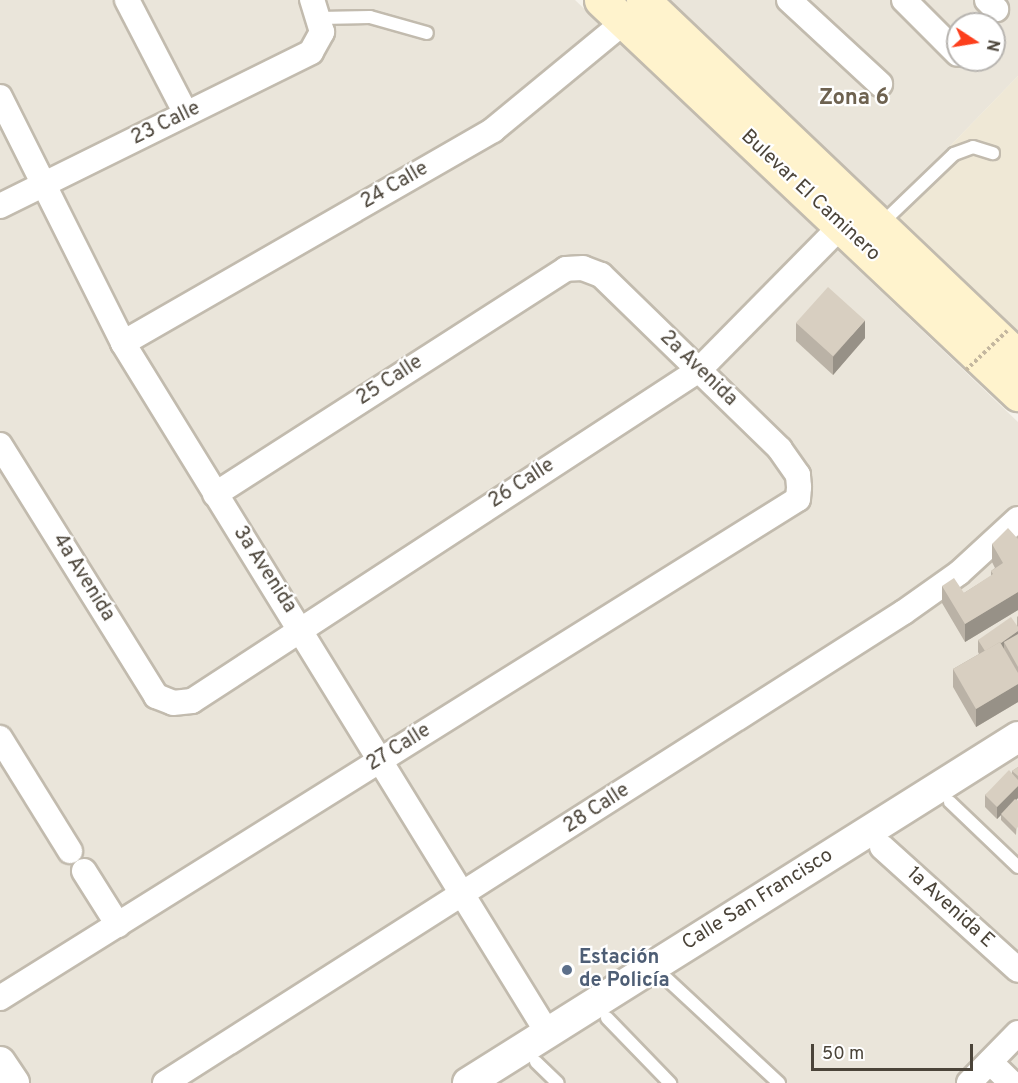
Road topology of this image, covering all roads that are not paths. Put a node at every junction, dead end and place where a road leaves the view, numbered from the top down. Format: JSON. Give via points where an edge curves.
{"nodes":[{"id":1,"x":127,"y":0,"type":"edge"},
{"id":2,"x":601,"y":0,"type":"edge"},
{"id":3,"x":789,"y":0,"type":"edge"},
{"id":4,"x":904,"y":0,"type":"edge"},
{"id":5,"x":640,"y":6,"type":"edge"},
{"id":6,"x":318,"y":17,"type":"edge"},
{"id":7,"x":427,"y":33,"type":"dead end"},
{"id":8,"x":946,"y":42,"type":"edge"},
{"id":9,"x":880,"y":84,"type":"dead end"},
{"id":10,"x":0,"y":97,"type":"edge"},
{"id":11,"x":186,"y":114,"type":"junction"},
{"id":12,"x":993,"y":153,"type":"dead end"},
{"id":13,"x":44,"y":183,"type":"junction"},
{"id":14,"x":0,"y":206,"type":"edge"},
{"id":15,"x":881,"y":224,"type":"junction"},
{"id":16,"x":842,"y":225,"type":"junction"},
{"id":17,"x":566,"y":269,"type":"joint"},
{"id":18,"x":123,"y":343,"type":"junction"},
{"id":19,"x":1013,"y":344,"type":"edge"},
{"id":20,"x":699,"y":370,"type":"junction"},
{"id":21,"x":1018,"y":394,"type":"edge"},
{"id":22,"x":0,"y":445,"type":"edge"},
{"id":23,"x":215,"y":494,"type":"junction"},
{"id":24,"x":798,"y":499,"type":"joint"},
{"id":25,"x":1018,"y":519,"type":"edge"},
{"id":26,"x":300,"y":627,"type":"junction"},
{"id":27,"x":173,"y":703,"type":"joint"},
{"id":28,"x":1018,"y":737,"type":"edge"},
{"id":29,"x":0,"y":738,"type":"edge"},
{"id":30,"x":1018,"y":758,"type":"edge"},
{"id":31,"x":380,"y":760,"type":"junction"},
{"id":32,"x":950,"y":802,"type":"junction"},
{"id":33,"x":882,"y":847,"type":"junction"},
{"id":34,"x":70,"y":851,"type":"dead end"},
{"id":35,"x":1018,"y":867,"type":"edge"},
{"id":36,"x":84,"y":871,"type":"dead end"},
{"id":37,"x":462,"y":896,"type":"junction"},
{"id":38,"x":118,"y":926,"type":"junction"},
{"id":39,"x":1018,"y":970,"type":"edge"},
{"id":40,"x":667,"y":979,"type":"junction"},
{"id":41,"x":0,"y":998,"type":"edge"},
{"id":42,"x":607,"y":1018,"type":"junction"},
{"id":43,"x":547,"y":1032,"type":"junction"},
{"id":44,"x":1018,"y":1033,"type":"edge"},
{"id":45,"x":0,"y":1062,"type":"edge"},
{"id":46,"x":536,"y":1062,"type":"junction"},
{"id":47,"x":990,"y":1062,"type":"junction"},
{"id":48,"x":14,"y":1083,"type":"edge"},
{"id":49,"x":165,"y":1083,"type":"edge"},
{"id":50,"x":468,"y":1083,"type":"edge"},
{"id":51,"x":504,"y":1083,"type":"edge"},
{"id":52,"x":558,"y":1083,"type":"edge"},
{"id":53,"x":670,"y":1083,"type":"edge"},
{"id":54,"x":779,"y":1083,"type":"edge"},
{"id":55,"x":969,"y":1083,"type":"edge"},
{"id":56,"x":1012,"y":1083,"type":"edge"}],
"edges":[{"from":1,"to":11,"type":"street"},
{"from":2,"to":5,"type":"main road","name":"Bulevar El Caminero"},
{"from":3,"to":9,"type":"street"},
{"from":4,"to":8,"type":"street"},
{"from":5,"to":15,"type":"main road","name":"Bulevar El Caminero"},
{"from":5,"to":16,"type":"main road","name":"Bulevar El Caminero"},
{"from":5,"to":18,"type":"street","name":"24 Calle","via":[[493,130]]},
{"from":6,"to":7,"type":"lane","via":[[370,17]]},
{"from":6,"to":11,"type":"street","name":"23 Calle","via":[[311,52]]},
{"from":10,"to":13,"type":"street","name":"3a Avenida"},
{"from":11,"to":13,"type":"street","name":"23 Calle"},
{"from":12,"to":15,"type":"lane","via":[[973,147],[954,154]]},
{"from":13,"to":14,"type":"street","name":"23 Calle"},
{"from":13,"to":18,"type":"street","name":"3a Avenida"},
{"from":15,"to":19,"type":"main road","name":"Bulevar El Caminero"},
{"from":16,"to":20,"type":"street","name":"26 Calle"},
{"from":16,"to":21,"type":"main road","name":"Bulevar El Caminero"},
{"from":17,"to":20,"type":"street","name":"2a Avenida","via":[[601,275]]},
{"from":17,"to":23,"type":"street","name":"25 Calle"},
{"from":18,"to":23,"type":"street","name":"3a Avenida"},
{"from":20,"to":24,"type":"street","name":"2a Avenida","via":[[780,449],[798,475]]},
{"from":20,"to":26,"type":"street","name":"26 Calle"},
{"from":22,"to":27,"type":"street","name":"4a Avenida","via":[[156,696]]},
{"from":23,"to":26,"type":"street","name":"3a Avenida"},
{"from":24,"to":31,"type":"street","name":"27 Calle"},
{"from":25,"to":37,"type":"street","name":"28 Calle","via":[[932,593]]},
{"from":26,"to":27,"type":"street","name":"26 Calle","via":[[192,700]]},
{"from":26,"to":31,"type":"street","name":"3a Avenida"},
{"from":28,"to":43,"type":"street","name":"Calle San Francisco"},
{"from":29,"to":34,"type":"street"},
{"from":30,"to":32,"type":"street","name":"Calle San Francisco"},
{"from":31,"to":37,"type":"street","name":"3a Avenida"},
{"from":31,"to":38,"type":"street","name":"27 Calle"},
{"from":32,"to":33,"type":"street","name":"Calle San Francisco"},
{"from":32,"to":35,"type":"lane"},
{"from":33,"to":39,"type":"street","name":"1a Avenida E"},
{"from":33,"to":40,"type":"street","name":"Calle San Francisco"},
{"from":36,"to":38,"type":"street"},
{"from":37,"to":43,"type":"street","name":"3a Avenida"},
{"from":37,"to":49,"type":"street","name":"28 Calle"},
{"from":38,"to":41,"type":"street","name":"27 Calle"},
{"from":40,"to":42,"type":"street","name":"Calle San Francisco"},
{"from":40,"to":54,"type":"lane"},
{"from":42,"to":46,"type":"street","name":"Calle San Francisco"},
{"from":42,"to":53,"type":"lane"},
{"from":43,"to":50,"type":"street","name":"Calle San Francisco"},
{"from":44,"to":47,"type":"street"},
{"from":45,"to":48,"type":"street"},
{"from":46,"to":51,"type":"street","name":"Calle San Francisco"},
{"from":46,"to":52,"type":"lane"},
{"from":47,"to":55,"type":"street"},
{"from":47,"to":56,"type":"street"}]}
